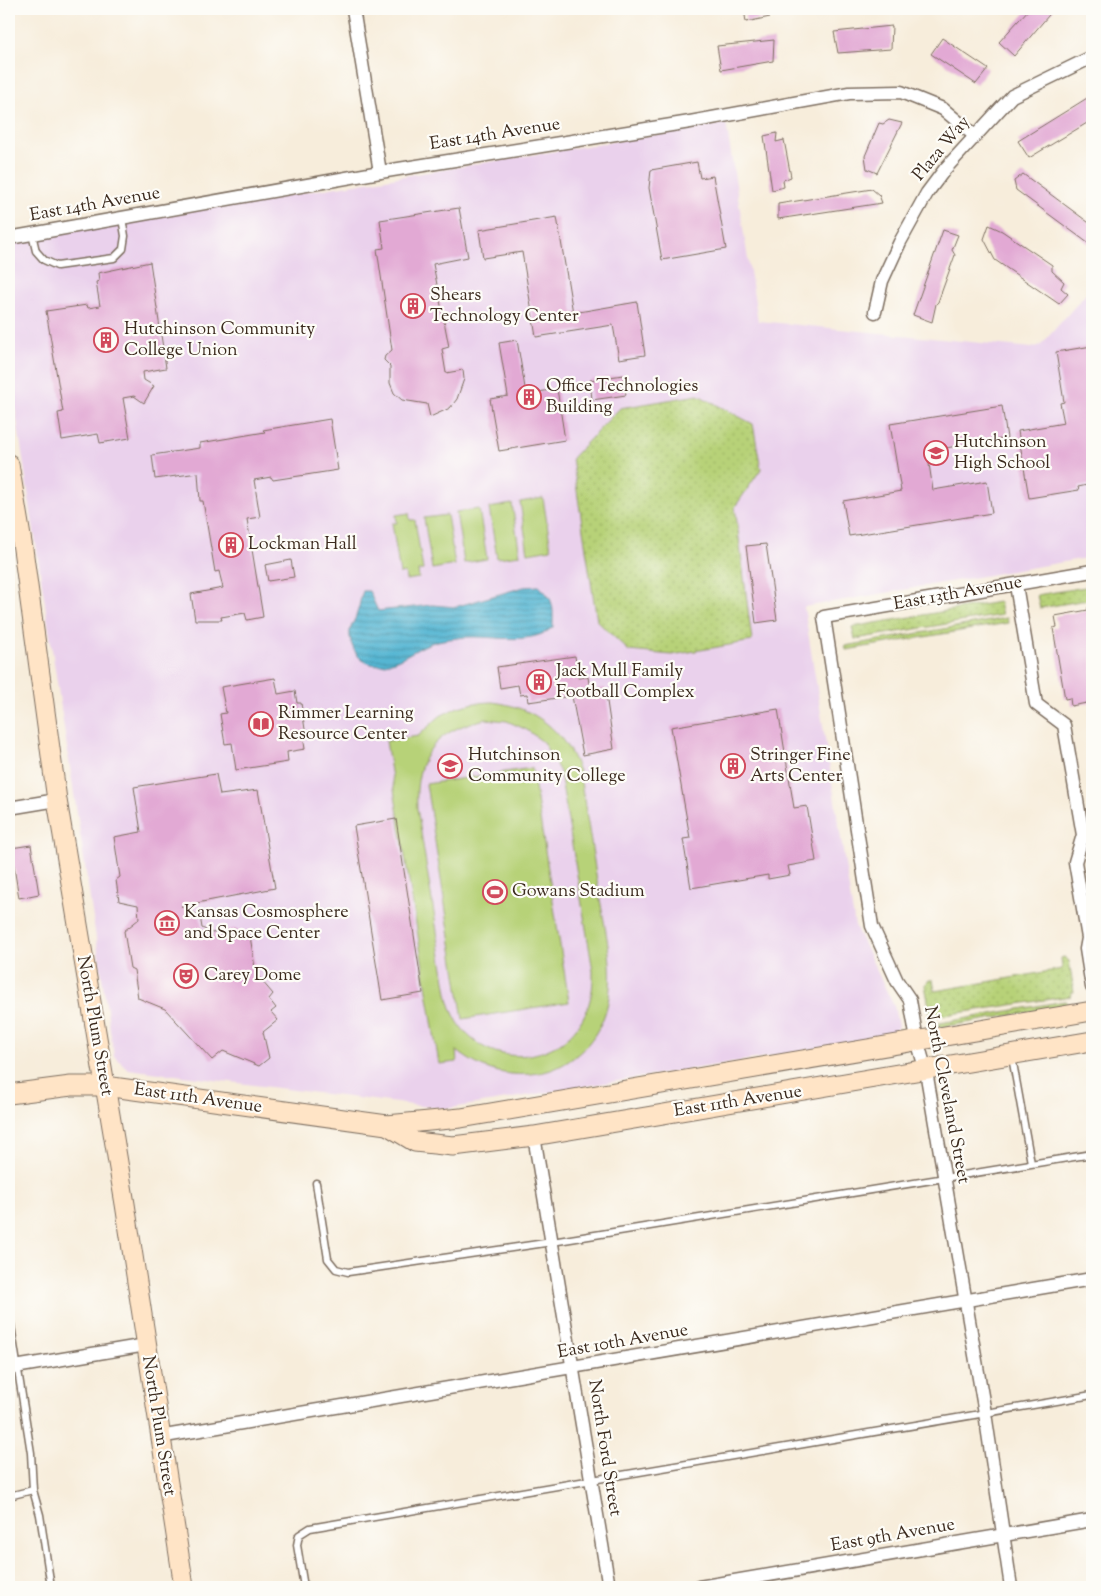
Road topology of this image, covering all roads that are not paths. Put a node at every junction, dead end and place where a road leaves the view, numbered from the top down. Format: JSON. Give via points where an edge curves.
{"nodes":[{"id":1,"x":353,"y":9,"type":"edge"},
{"id":2,"x":1092,"y":57,"type":"edge"},
{"id":3,"x":974,"y":136,"type":"junction"},
{"id":4,"x":380,"y":172,"type":"junction"},
{"id":5,"x":9,"y":218,"type":"edge"},
{"id":6,"x":122,"y":218,"type":"junction"},
{"id":7,"x":32,"y":234,"type":"junction"},
{"id":8,"x":10,"y":238,"type":"edge"},
{"id":9,"x":874,"y":312,"type":"dead end"},
{"id":10,"x":9,"y":464,"type":"edge"},
{"id":11,"x":13,"y":520,"type":"edge"},
{"id":12,"x":1092,"y":571,"type":"edge"},
{"id":13,"x":1016,"y":584,"type":"junction"},
{"id":14,"x":824,"y":617,"type":"joint"},
{"id":15,"x":57,"y":800,"type":"junction"},
{"id":16,"x":9,"y":808,"type":"edge"},
{"id":17,"x":1090,"y":938,"type":"edge"},
{"id":18,"x":1092,"y":987,"type":"edge"},
{"id":19,"x":1092,"y":1011,"type":"edge"},
{"id":20,"x":916,"y":1040,"type":"junction"},
{"id":21,"x":1092,"y":1041,"type":"edge"},
{"id":22,"x":1012,"y":1056,"type":"junction"},
{"id":23,"x":926,"y":1071,"type":"junction"},
{"id":24,"x":105,"y":1086,"type":"junction"},
{"id":25,"x":9,"y":1094,"type":"edge"},
{"id":26,"x":387,"y":1125,"type":"junction"},
{"id":27,"x":534,"y":1136,"type":"junction"},
{"id":28,"x":1092,"y":1154,"type":"edge"},
{"id":29,"x":1031,"y":1163,"type":"junction"},
{"id":30,"x":945,"y":1177,"type":"junction"},
{"id":31,"x":316,"y":1183,"type":"dead end"},
{"id":32,"x":552,"y":1242,"type":"junction"},
{"id":33,"x":1092,"y":1279,"type":"edge"},
{"id":34,"x":966,"y":1301,"type":"junction"},
{"id":35,"x":9,"y":1312,"type":"edge"},
{"id":36,"x":146,"y":1345,"type":"junction"},
{"id":37,"x":13,"y":1367,"type":"edge"},
{"id":38,"x":573,"y":1368,"type":"junction"},
{"id":39,"x":1092,"y":1395,"type":"edge"},
{"id":40,"x":985,"y":1413,"type":"junction"},
{"id":41,"x":159,"y":1437,"type":"junction"},
{"id":42,"x":591,"y":1479,"type":"junction"},
{"id":43,"x":33,"y":1490,"type":"junction"},
{"id":44,"x":9,"y":1496,"type":"edge"},
{"id":45,"x":1092,"y":1520,"type":"edge"},
{"id":46,"x":1002,"y":1535,"type":"junction"},
{"id":47,"x":51,"y":1587,"type":"edge"},
{"id":48,"x":184,"y":1587,"type":"edge"},
{"id":49,"x":304,"y":1587,"type":"edge"},
{"id":50,"x":609,"y":1587,"type":"edge"},
{"id":51,"x":699,"y":1587,"type":"edge"},
{"id":52,"x":1011,"y":1587,"type":"edge"}],
"edges":[{"from":1,"to":4,"type":"street"},
{"from":2,"to":3,"type":"street","name":"Plaza Way","via":[[1012,96]]},
{"from":3,"to":4,"type":"street","name":"East 14th Avenue","via":[[943,109],[902,92],[849,92],[690,122]]},
{"from":3,"to":9,"type":"street","name":"Plaza Way","via":[[927,193],[882,281]]},
{"from":4,"to":6,"type":"street","name":"East 14th Avenue"},
{"from":5,"to":8,"type":"lane"},
{"from":6,"to":7,"type":"street","name":"East 14th Avenue"},
{"from":6,"to":7,"type":"lane","via":[[123,249],[114,258],[57,266],[44,260],[36,251]]},
{"from":7,"to":8,"type":"street","name":"East 14th Avenue"},
{"from":10,"to":11,"type":"street","name":"North Plum Street"},
{"from":11,"to":15,"type":"street","name":"North Plum Street"},
{"from":12,"to":13,"type":"street","name":"East 13th Avenue"},
{"from":13,"to":14,"type":"street","name":"East 13th Avenue"},
{"from":13,"to":17,"type":"street","via":[[1036,704],[1064,726],[1083,835],[1075,862]]},
{"from":14,"to":20,"type":"street","name":"North Cleveland Street","via":[[872,926],[897,981],[910,1000]]},
{"from":15,"to":16,"type":"street"},
{"from":15,"to":24,"type":"street","name":"North Plum Street"},
{"from":17,"to":18,"type":"street","via":[[1086,948]]},
{"from":19,"to":20,"type":"street","name":"East 11th Avenue"},
{"from":20,"to":23,"type":"street","name":"North Cleveland Street"},
{"from":20,"to":26,"type":"street","name":"East 11th Avenue","via":[[461,1118]]},
{"from":21,"to":22,"type":"street","name":"East 11th Avenue"},
{"from":22,"to":23,"type":"street","name":"East 11th Avenue"},
{"from":22,"to":29,"type":"lane"},
{"from":23,"to":27,"type":"street","name":"East 11th Avenue"},
{"from":23,"to":30,"type":"street","name":"North Cleveland Street"},
{"from":24,"to":25,"type":"street","name":"East 11th Avenue","via":[[70,1086]]},
{"from":24,"to":26,"type":"street","name":"East 11th Avenue"},
{"from":24,"to":36,"type":"street","name":"North Plum Street"},
{"from":26,"to":27,"type":"street","name":"East 11th Avenue","via":[[415,1142],[453,1146]]},
{"from":27,"to":32,"type":"street","name":"North Ford Street"},
{"from":28,"to":29,"type":"lane"},
{"from":29,"to":30,"type":"lane"},
{"from":30,"to":32,"type":"lane"},
{"from":30,"to":34,"type":"street","name":"North Cleveland Street"},
{"from":31,"to":32,"type":"lane","via":[[328,1258],[336,1270],[348,1272]]},
{"from":32,"to":38,"type":"street","name":"North Ford Street"},
{"from":33,"to":34,"type":"street","name":"East 10th Avenue"},
{"from":34,"to":38,"type":"street","name":"East 10th Avenue"},
{"from":34,"to":40,"type":"street","name":"North Cleveland Street"},
{"from":35,"to":37,"type":"lane"},
{"from":36,"to":37,"type":"street"},
{"from":36,"to":41,"type":"street","name":"North Plum Street"},
{"from":37,"to":43,"type":"lane","via":[[31,1453]]},
{"from":38,"to":41,"type":"street","name":"East 10th Avenue"},
{"from":38,"to":42,"type":"street","name":"North Ford Street"},
{"from":39,"to":40,"type":"lane"},
{"from":40,"to":42,"type":"lane"},
{"from":40,"to":46,"type":"street","name":"North Cleveland Street"},
{"from":41,"to":48,"type":"street","name":"North Plum Street"},
{"from":42,"to":49,"type":"lane","via":[[310,1528],[298,1535]]},
{"from":42,"to":50,"type":"street","name":"North Ford Street"},
{"from":43,"to":44,"type":"lane"},
{"from":43,"to":47,"type":"lane"},
{"from":45,"to":46,"type":"street","name":"East 9th Avenue"},
{"from":46,"to":51,"type":"street","name":"East 9th Avenue"},
{"from":46,"to":52,"type":"street","name":"North Cleveland Street"}]}
